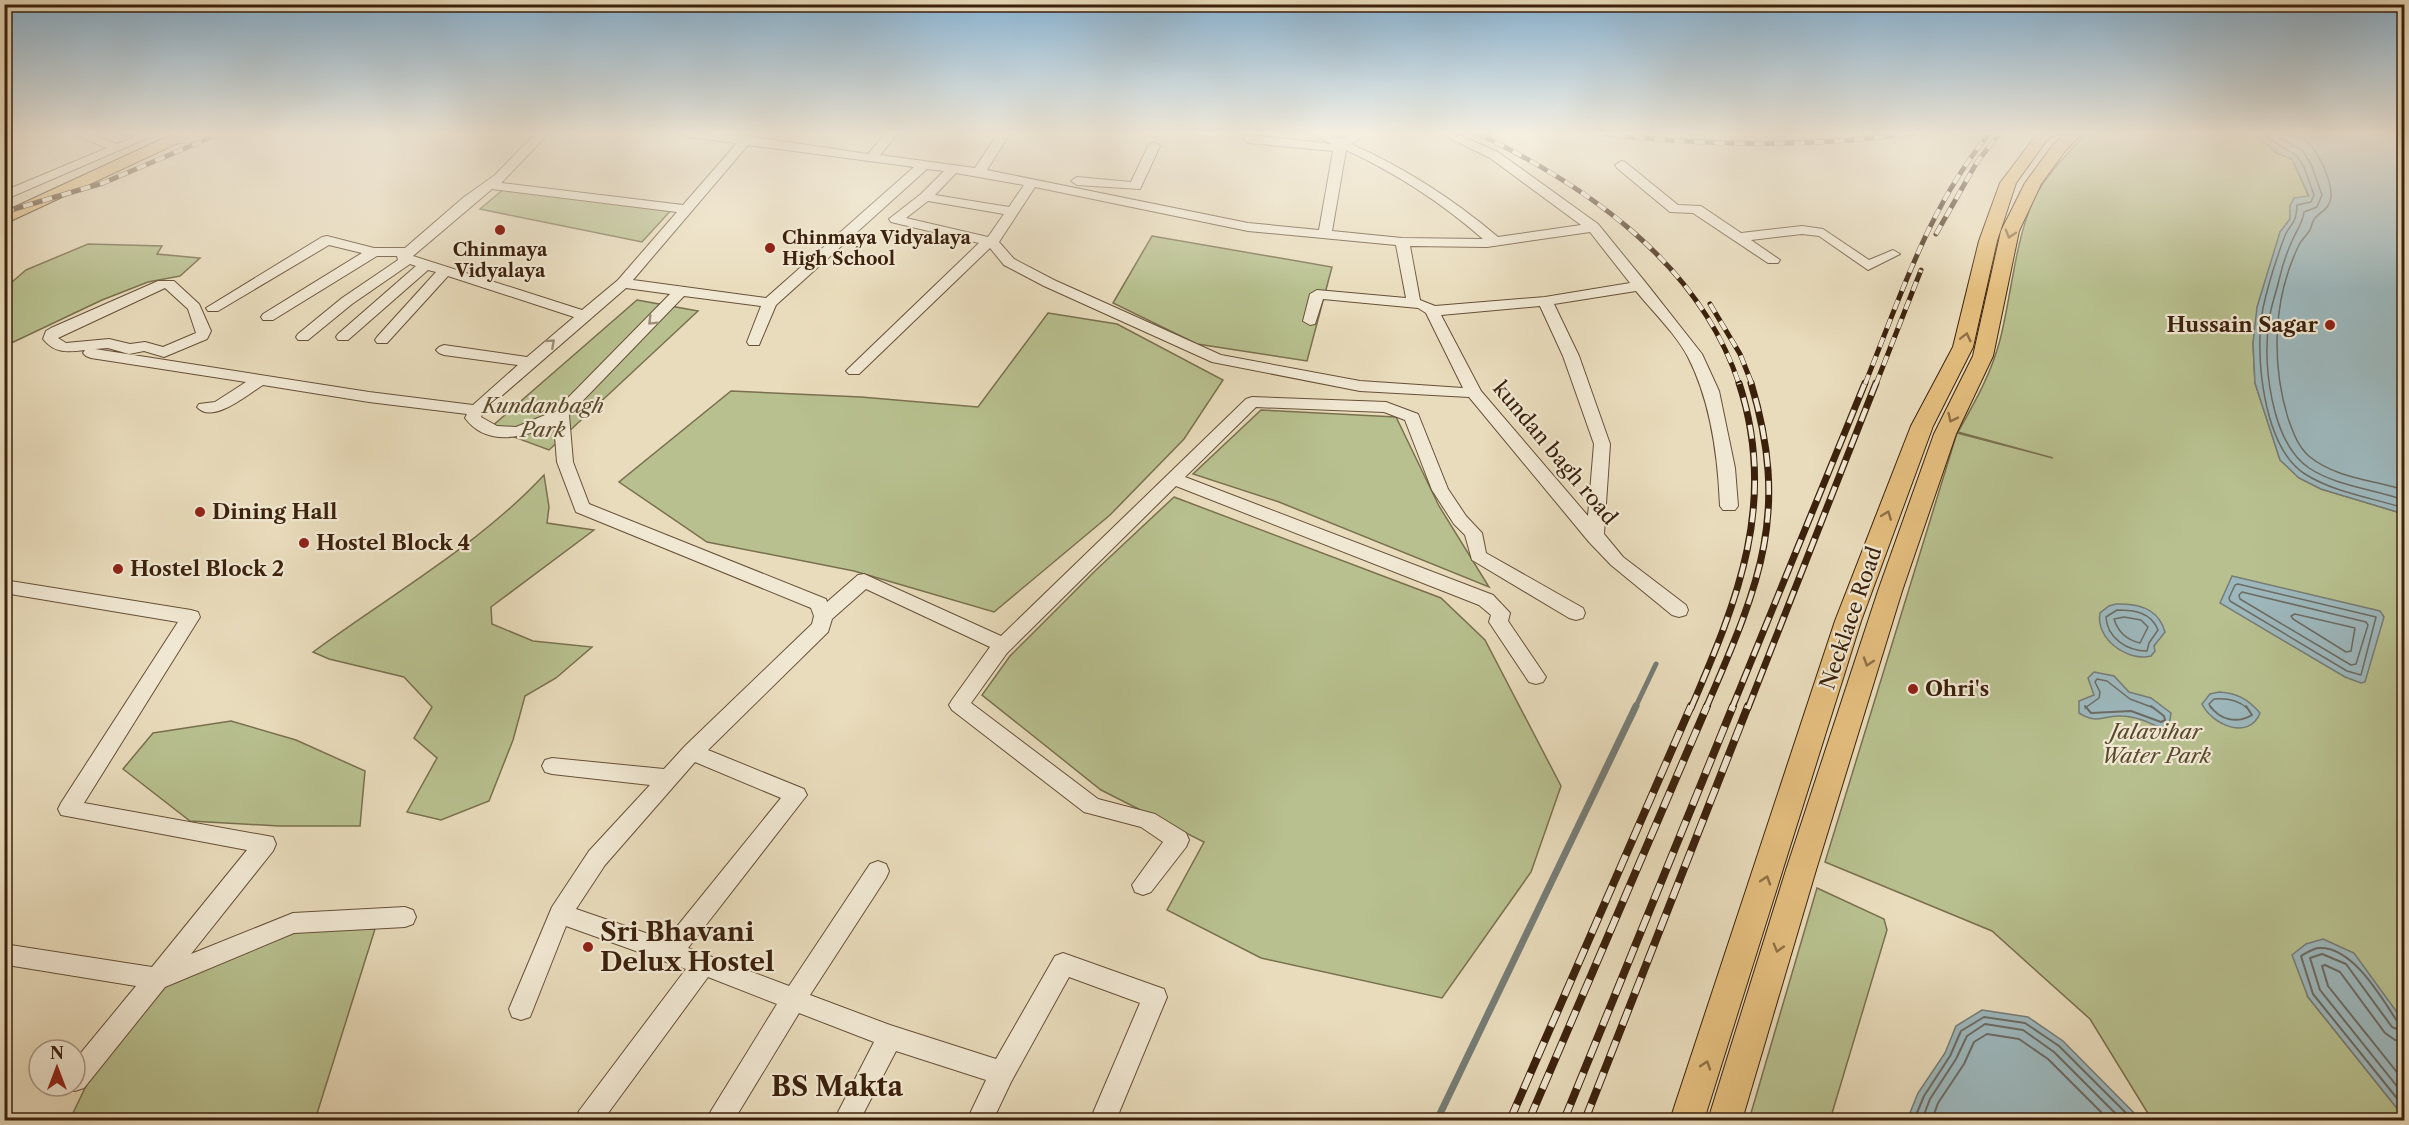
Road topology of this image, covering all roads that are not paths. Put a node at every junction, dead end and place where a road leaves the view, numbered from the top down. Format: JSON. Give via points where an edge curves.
{"nodes":[{"id":1,"x":29,"y":186,"type":"edge"},
{"id":2,"x":46,"y":186,"type":"edge"},
{"id":3,"x":60,"y":186,"type":"edge"},
{"id":4,"x":72,"y":186,"type":"edge"},
{"id":5,"x":490,"y":186,"type":"edge"},
{"id":6,"x":522,"y":186,"type":"edge"},
{"id":7,"x":708,"y":186,"type":"edge"},
{"id":8,"x":901,"y":186,"type":"edge"},
{"id":9,"x":937,"y":186,"type":"edge"},
{"id":10,"x":1030,"y":186,"type":"edge"},
{"id":11,"x":1050,"y":186,"type":"edge"},
{"id":12,"x":1067,"y":186,"type":"edge"},
{"id":13,"x":1334,"y":186,"type":"edge"},
{"id":14,"x":1418,"y":186,"type":"edge"},
{"id":15,"x":1536,"y":186,"type":"edge"},
{"id":16,"x":1646,"y":186,"type":"edge"},
{"id":17,"x":2007,"y":186,"type":"edge"},
{"id":18,"x":2032,"y":186,"type":"edge"},
{"id":19,"x":1063,"y":188,"type":"junction"},
{"id":20,"x":4,"y":196,"type":"edge"},
{"id":21,"x":926,"y":197,"type":"junction"},
{"id":22,"x":4,"y":202,"type":"edge"},
{"id":23,"x":690,"y":206,"type":"junction"},
{"id":24,"x":4,"y":210,"type":"edge"},
{"id":25,"x":1012,"y":212,"type":"junction"},
{"id":26,"x":4,"y":219,"type":"edge"},
{"id":27,"x":1593,"y":227,"type":"junction"},
{"id":28,"x":1325,"y":234,"type":"junction"},
{"id":29,"x":1738,"y":237,"type":"junction"},
{"id":30,"x":990,"y":242,"type":"junction"},
{"id":31,"x":1402,"y":242,"type":"junction"},
{"id":32,"x":1495,"y":242,"type":"junction"},
{"id":33,"x":374,"y":252,"type":"junction"},
{"id":34,"x":1893,"y":254,"type":"dead end"},
{"id":35,"x":409,"y":255,"type":"junction"},
{"id":36,"x":1773,"y":260,"type":"dead end"},
{"id":37,"x":425,"y":265,"type":"junction"},
{"id":38,"x":444,"y":272,"type":"junction"},
{"id":39,"x":623,"y":283,"type":"junction"},
{"id":40,"x":1641,"y":286,"type":"junction"},
{"id":41,"x":681,"y":291,"type":"junction"},
{"id":42,"x":1545,"y":301,"type":"junction"},
{"id":43,"x":769,"y":303,"type":"junction"},
{"id":44,"x":1422,"y":306,"type":"junction"},
{"id":45,"x":213,"y":308,"type":"dead end"},
{"id":46,"x":583,"y":315,"type":"junction"},
{"id":47,"x":268,"y":317,"type":"dead end"},
{"id":48,"x":1310,"y":321,"type":"dead end"},
{"id":49,"x":303,"y":337,"type":"dead end"},
{"id":50,"x":343,"y":337,"type":"dead end"},
{"id":51,"x":382,"y":340,"type":"dead end"},
{"id":52,"x":754,"y":342,"type":"dead end"},
{"id":53,"x":109,"y":343,"type":"junction"},
{"id":54,"x":444,"y":350,"type":"dead end"},
{"id":55,"x":531,"y":362,"type":"junction"},
{"id":56,"x":854,"y":371,"type":"dead end"},
{"id":57,"x":260,"y":380,"type":"junction"},
{"id":58,"x":1474,"y":393,"type":"junction"},
{"id":59,"x":205,"y":407,"type":"dead end"},
{"id":60,"x":476,"y":410,"type":"junction"},
{"id":61,"x":561,"y":414,"type":"junction"},
{"id":62,"x":1174,"y":479,"type":"junction"},
{"id":63,"x":1729,"y":506,"type":"dead end"},
{"id":64,"x":1595,"y":538,"type":"junction"},
{"id":65,"x":1862,"y":582,"type":"junction"},
{"id":66,"x":4,"y":586,"type":"edge"},
{"id":67,"x":1890,"y":591,"type":"junction"},
{"id":68,"x":1679,"y":610,"type":"dead end"},
{"id":69,"x":1576,"y":614,"type":"dead end"},
{"id":70,"x":823,"y":616,"type":"junction"},
{"id":71,"x":1848,"y":621,"type":"junction"},
{"id":72,"x":1877,"y":631,"type":"junction"},
{"id":73,"x":1003,"y":645,"type":"junction"},
{"id":74,"x":1536,"y":677,"type":"dead end"},
{"id":75,"x":692,"y":752,"type":"junction"},
{"id":76,"x":552,"y":766,"type":"dead end"},
{"id":77,"x":669,"y":778,"type":"junction"},
{"id":78,"x":878,"y":871,"type":"dead end"},
{"id":79,"x":1143,"y":885,"type":"dead end"},
{"id":80,"x":560,"y":914,"type":"junction"},
{"id":81,"x":405,"y":917,"type":"dead end"},
{"id":82,"x":671,"y":952,"type":"junction"},
{"id":83,"x":7,"y":954,"type":"dead end"},
{"id":84,"x":704,"y":964,"type":"junction"},
{"id":85,"x":157,"y":979,"type":"junction"},
{"id":86,"x":794,"y":999,"type":"junction"},
{"id":87,"x":521,"y":1009,"type":"dead end"},
{"id":88,"x":890,"y":1037,"type":"junction"},
{"id":89,"x":87,"y":1064,"type":"edge"},
{"id":90,"x":1002,"y":1073,"type":"junction"},
{"id":91,"x":588,"y":1120,"type":"edge"},
{"id":92,"x":720,"y":1120,"type":"edge"},
{"id":93,"x":847,"y":1120,"type":"edge"},
{"id":94,"x":980,"y":1120,"type":"edge"},
{"id":95,"x":1103,"y":1120,"type":"edge"},
{"id":96,"x":1687,"y":1120,"type":"edge"},
{"id":97,"x":1725,"y":1120,"type":"edge"}],
"edges":[{"from":1,"to":20,"type":"street"},
{"from":2,"to":22,"type":"main road"},
{"from":3,"to":24,"type":"main road"},
{"from":4,"to":26,"type":"main road"},
{"from":5,"to":35,"type":"street"},
{"from":6,"to":23,"type":"street"},
{"from":7,"to":23,"type":"street"},
{"from":8,"to":43,"type":"street"},
{"from":9,"to":21,"type":"street"},
{"from":10,"to":25,"type":"street"},
{"from":11,"to":19,"type":"street"},
{"from":12,"to":19,"type":"street"},
{"from":13,"to":28,"type":"street"},
{"from":14,"to":32,"type":"street","via":[[1460,211]]},
{"from":15,"to":27,"type":"street"},
{"from":16,"to":29,"type":"street","via":[[1675,209],[1696,209]]},
{"from":65,"to":17,"type":"main road","name":"Necklace Road","one_way":true,"via":[[1922,426],[1963,347],[1988,242]]},
{"from":18,"to":67,"type":"main road","name":"Necklace Road","one_way":true,"via":[[2010,231],[1983,356],[1945,434]]},
{"from":19,"to":28,"type":"street","via":[[1248,227]]},
{"from":21,"to":25,"type":"street"},
{"from":21,"to":30,"type":"street","via":[[896,219]]},
{"from":23,"to":39,"type":"street"},
{"from":25,"to":30,"type":"street"},
{"from":27,"to":32,"type":"street"},
{"from":27,"to":40,"type":"street"},
{"from":28,"to":31,"type":"street"},
{"from":29,"to":34,"type":"street","via":[[1802,230],[1823,233],[1868,266]]},
{"from":29,"to":36,"type":"street"},
{"from":30,"to":56,"type":"street"},
{"from":30,"to":58,"type":"street","via":[[1009,262],[1217,359],[1360,386]]},
{"from":31,"to":32,"type":"street"},
{"from":31,"to":44,"type":"street","name":"kundan bagh road"},
{"from":33,"to":35,"type":"street"},
{"from":33,"to":45,"type":"street","via":[[327,240]]},
{"from":33,"to":47,"type":"street"},
{"from":35,"to":37,"type":"street"},
{"from":35,"to":49,"type":"street"},
{"from":37,"to":38,"type":"street"},
{"from":37,"to":50,"type":"street"},
{"from":38,"to":46,"type":"street"},
{"from":38,"to":51,"type":"street"},
{"from":39,"to":41,"type":"street"},
{"from":39,"to":46,"type":"street"},
{"from":40,"to":42,"type":"street"},
{"from":40,"to":63,"type":"street","via":[[1694,354],[1711,391],[1727,468]]},
{"from":41,"to":43,"type":"street"},
{"from":41,"to":61,"type":"street","one_way":true},
{"from":42,"to":44,"type":"street"},
{"from":42,"to":64,"type":"street","via":[[1571,356],[1602,444]]},
{"from":43,"to":52,"type":"street"},
{"from":44,"to":48,"type":"street","via":[[1317,294]]},
{"from":44,"to":58,"type":"street","name":"kundan bagh road"},
{"from":55,"to":46,"type":"street","one_way":true},
{"from":53,"to":53,"type":"street","via":[[164,352],[202,336],[204,331],[194,307],[169,284],[163,284],[49,337],[67,349]]},
{"from":53,"to":57,"type":"street","via":[[92,353]]},
{"from":54,"to":55,"type":"street"},
{"from":55,"to":60,"type":"street"},
{"from":57,"to":59,"type":"street","via":[[218,407]]},
{"from":57,"to":60,"type":"street"},
{"from":58,"to":64,"type":"street","name":"kundan bagh road"},
{"from":60,"to":61,"type":"street","via":[[473,418],[489,432],[512,433]]},
{"from":61,"to":70,"type":"street","via":[[565,462],[582,508],[819,604]]},
{"from":62,"to":69,"type":"street","via":[[1252,402],[1386,407],[1412,417],[1440,490],[1473,533],[1478,556]]},
{"from":62,"to":73,"type":"street"},
{"from":62,"to":74,"type":"street","via":[[1486,600],[1501,614],[1498,622]]},
{"from":64,"to":68,"type":"street","name":"kundan bagh road","via":[[1617,561]]},
{"from":65,"to":67,"type":"main road"},
{"from":65,"to":71,"type":"main road","name":"Necklace Road"},
{"from":66,"to":85,"type":"street","via":[[191,617],[69,809],[265,844]]},
{"from":67,"to":72,"type":"main road","name":"Necklace Road"},
{"from":70,"to":73,"type":"street","via":[[864,580]]},
{"from":70,"to":75,"type":"street","via":[[821,627]]},
{"from":71,"to":72,"type":"main road"},
{"from":96,"to":71,"type":"main road","name":"Necklace Road","one_way":true},
{"from":72,"to":97,"type":"main road","name":"Necklace Road","one_way":true},
{"from":73,"to":79,"type":"street","via":[[959,705],[1092,806],[1147,820],[1178,840]]},
{"from":75,"to":77,"type":"street"},
{"from":75,"to":82,"type":"street","via":[[796,795]]},
{"from":76,"to":77,"type":"street"},
{"from":77,"to":80,"type":"street","via":[[597,858]]},
{"from":78,"to":86,"type":"street"},
{"from":80,"to":82,"type":"street"},
{"from":80,"to":87,"type":"street"},
{"from":81,"to":85,"type":"street","via":[[293,923]]},
{"from":82,"to":84,"type":"street"},
{"from":83,"to":85,"type":"street"},
{"from":84,"to":86,"type":"street"},
{"from":84,"to":91,"type":"street"},
{"from":85,"to":89,"type":"street"},
{"from":86,"to":88,"type":"street"},
{"from":86,"to":92,"type":"street"},
{"from":88,"to":90,"type":"street"},
{"from":88,"to":93,"type":"street"},
{"from":90,"to":94,"type":"street"},
{"from":90,"to":95,"type":"street","via":[[1063,964],[1155,997]]}]}
